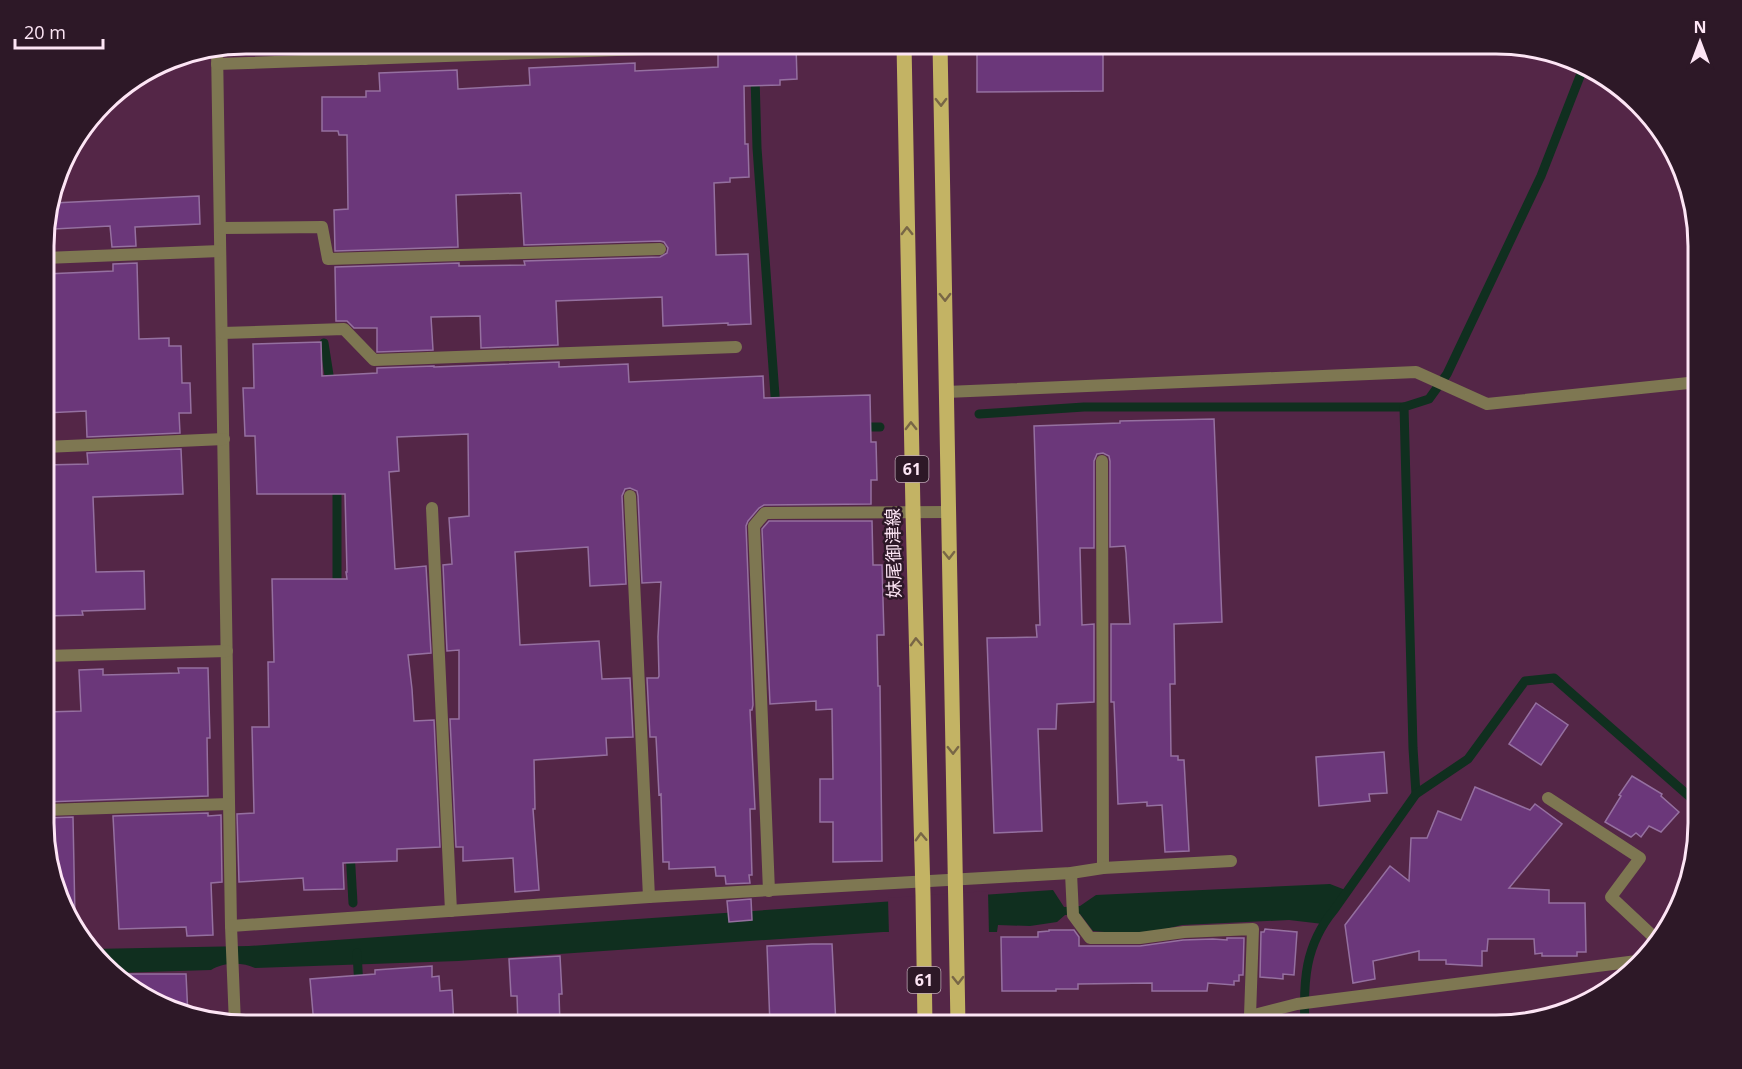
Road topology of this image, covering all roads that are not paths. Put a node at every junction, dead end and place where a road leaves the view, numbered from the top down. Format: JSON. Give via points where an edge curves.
{"nodes":[{"id":1,"x":365,"y":54,"type":"edge"},
{"id":2,"x":506,"y":54,"type":"edge"},
{"id":3,"x":904,"y":54,"type":"edge"},
{"id":4,"x":940,"y":54,"type":"edge"},
{"id":5,"x":217,"y":57,"type":"edge"},
{"id":6,"x":365,"y":59,"type":"junction"},
{"id":7,"x":217,"y":64,"type":"junction"},
{"id":8,"x":220,"y":228,"type":"junction"},
{"id":9,"x":660,"y":249,"type":"dead end"},
{"id":10,"x":220,"y":251,"type":"junction"},
{"id":11,"x":54,"y":258,"type":"edge"},
{"id":12,"x":222,"y":333,"type":"junction"},
{"id":13,"x":736,"y":347,"type":"dead end"},
{"id":14,"x":1688,"y":382,"type":"edge"},
{"id":15,"x":946,"y":392,"type":"junction"},
{"id":16,"x":224,"y":439,"type":"junction"},
{"id":17,"x":54,"y":447,"type":"edge"},
{"id":18,"x":1102,"y":461,"type":"dead end"},
{"id":19,"x":630,"y":496,"type":"dead end"},
{"id":20,"x":432,"y":508,"type":"dead end"},
{"id":21,"x":913,"y":512,"type":"junction"},
{"id":22,"x":948,"y":512,"type":"junction"},
{"id":23,"x":227,"y":651,"type":"junction"},
{"id":24,"x":54,"y":656,"type":"edge"},
{"id":25,"x":1548,"y":798,"type":"dead end"},
{"id":26,"x":229,"y":804,"type":"junction"},
{"id":27,"x":54,"y":810,"type":"edge"},
{"id":28,"x":1231,"y":861,"type":"dead end"},
{"id":29,"x":1103,"y":868,"type":"junction"},
{"id":30,"x":1071,"y":873,"type":"junction"},
{"id":31,"x":956,"y":886,"type":"junction"},
{"id":32,"x":923,"y":888,"type":"junction"},
{"id":33,"x":769,"y":891,"type":"junction"},
{"id":34,"x":649,"y":897,"type":"junction"},
{"id":35,"x":451,"y":911,"type":"junction"},
{"id":36,"x":231,"y":926,"type":"junction"},
{"id":37,"x":1652,"y":935,"type":"edge"},
{"id":38,"x":1628,"y":962,"type":"edge"},
{"id":39,"x":234,"y":1014,"type":"edge"},
{"id":40,"x":925,"y":1015,"type":"edge"},
{"id":41,"x":958,"y":1015,"type":"edge"},
{"id":42,"x":1248,"y":1015,"type":"edge"},
{"id":43,"x":1266,"y":1015,"type":"edge"}],
"edges":[{"from":1,"to":6,"type":"street"},
{"from":2,"to":6,"type":"street"},
{"from":21,"to":3,"type":"main road","name":"妹尾御津線","number":"61","one_way":true},
{"from":4,"to":15,"type":"main road","number":"61","one_way":true},
{"from":5,"to":7,"type":"street"},
{"from":6,"to":7,"type":"street"},
{"from":7,"to":8,"type":"street"},
{"from":8,"to":9,"type":"street","via":[[322,227],[328,259]]},
{"from":8,"to":10,"type":"street"},
{"from":10,"to":11,"type":"street"},
{"from":10,"to":12,"type":"street"},
{"from":12,"to":13,"type":"street","via":[[344,329],[374,360]]},
{"from":12,"to":16,"type":"street"},
{"from":14,"to":15,"type":"street","via":[[1487,404],[1416,372]]},
{"from":15,"to":22,"type":"main road","number":"61"},
{"from":16,"to":17,"type":"street"},
{"from":16,"to":23,"type":"street"},
{"from":18,"to":29,"type":"street"},
{"from":19,"to":34,"type":"street"},
{"from":20,"to":35,"type":"street"},
{"from":21,"to":22,"type":"street"},
{"from":32,"to":21,"type":"main road","name":"妹尾御津線","number":"61","one_way":true},
{"from":21,"to":33,"type":"street","via":[[765,513],[754,526]]},
{"from":22,"to":31,"type":"main road","number":"61","one_way":true},
{"from":23,"to":24,"type":"street"},
{"from":23,"to":26,"type":"street"},
{"from":25,"to":37,"type":"street","via":[[1640,858],[1611,897]]},
{"from":26,"to":27,"type":"street"},
{"from":26,"to":36,"type":"street"},
{"from":28,"to":29,"type":"street"},
{"from":29,"to":30,"type":"street"},
{"from":30,"to":31,"type":"street"},
{"from":30,"to":42,"type":"street","via":[[1073,911],[1090,938],[1253,929]]},
{"from":31,"to":32,"type":"street"},
{"from":31,"to":41,"type":"main road","number":"61","one_way":true},
{"from":32,"to":33,"type":"street"},
{"from":32,"to":40,"type":"main road","name":"妹尾御津線","number":"61"},
{"from":33,"to":34,"type":"street"},
{"from":34,"to":35,"type":"street"},
{"from":35,"to":36,"type":"street"},
{"from":36,"to":39,"type":"street"},
{"from":38,"to":43,"type":"street","via":[[1303,1003]]}]}
